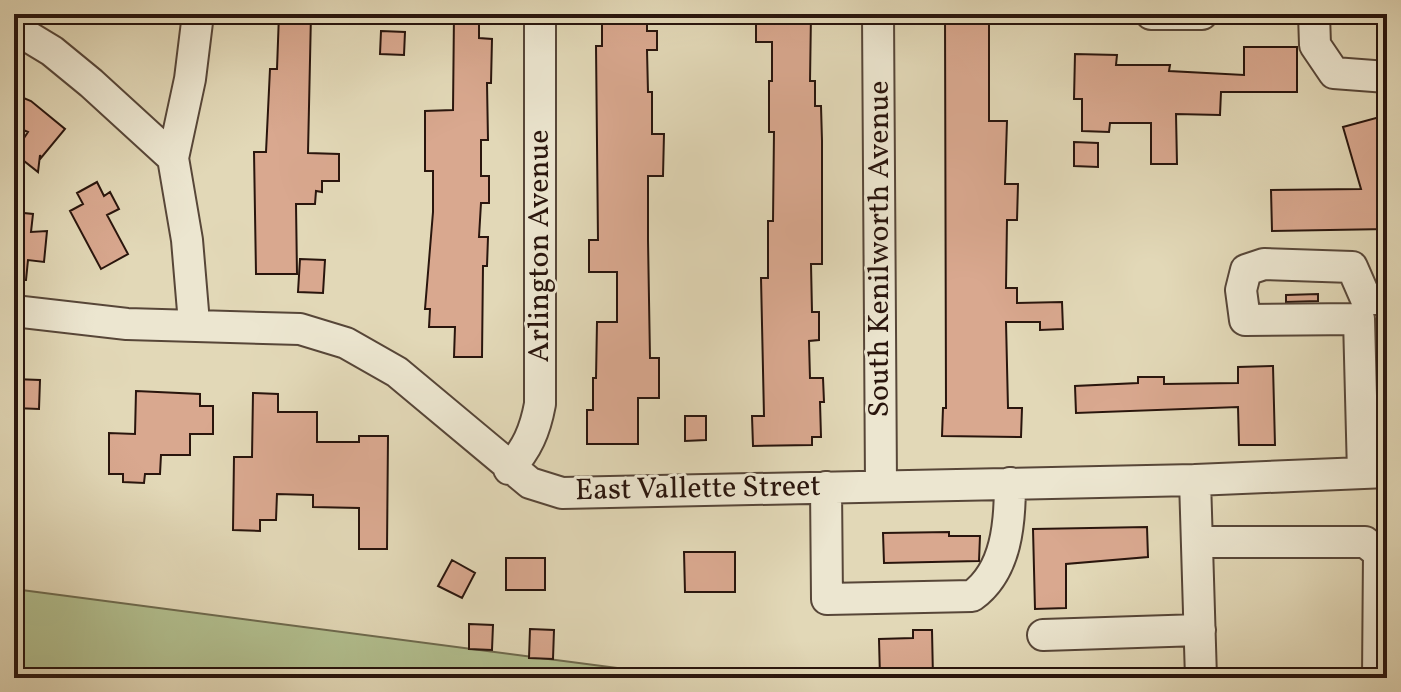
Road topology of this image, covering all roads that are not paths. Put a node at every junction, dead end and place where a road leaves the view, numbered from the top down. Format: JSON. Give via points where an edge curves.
{"nodes":[{"id":1,"x":198,"y":14,"type":"edge"},
{"id":2,"x":540,"y":14,"type":"edge"},
{"id":3,"x":878,"y":14,"type":"edge"},
{"id":4,"x":1151,"y":14,"type":"edge"},
{"id":5,"x":1202,"y":14,"type":"edge"},
{"id":6,"x":1314,"y":14,"type":"edge"},
{"id":7,"x":14,"y":28,"type":"edge"},
{"id":8,"x":1387,"y":77,"type":"edge"},
{"id":9,"x":173,"y":158,"type":"junction"},
{"id":10,"x":1370,"y":305,"type":"edge"},
{"id":11,"x":14,"y":311,"type":"edge"},
{"id":12,"x":194,"y":323,"type":"junction"},
{"id":13,"x":509,"y":469,"type":"junction"},
{"id":14,"x":1375,"y":472,"type":"edge"},
{"id":15,"x":1195,"y":480,"type":"junction"},
{"id":16,"x":1010,"y":483,"type":"junction"},
{"id":17,"x":881,"y":485,"type":"junction"},
{"id":18,"x":826,"y":487,"type":"junction"},
{"id":19,"x":1197,"y":542,"type":"junction"},
{"id":20,"x":1200,"y":630,"type":"junction"},
{"id":21,"x":1043,"y":635,"type":"dead end"},
{"id":22,"x":1201,"y":678,"type":"edge"},
{"id":23,"x":1378,"y":678,"type":"edge"}],
"edges":[{"from":1,"to":9,"type":"street"},
{"from":2,"to":13,"type":"street","name":"Arlington Avenue","via":[[540,404],[535,430]]},
{"from":3,"to":17,"type":"street","name":"South Kenilworth Avenue"},
{"from":4,"to":5,"type":"street"},
{"from":6,"to":8,"type":"street","via":[[1315,45],[1334,73]]},
{"from":7,"to":9,"type":"street","via":[[52,51]]},
{"from":9,"to":12,"type":"street"},
{"from":10,"to":14,"type":"street"},
{"from":11,"to":12,"type":"street","name":"East Vallette Street","via":[[127,324]]},
{"from":12,"to":13,"type":"street","name":"East Vallette Street","via":[[300,329],[365,352],[397,372]]},
{"from":13,"to":18,"type":"street","name":"East Vallette Street","via":[[530,483],[562,493]]},
{"from":14,"to":15,"type":"street","name":"East Vallette Street"},
{"from":15,"to":16,"type":"street","name":"East Vallette Street"},
{"from":15,"to":19,"type":"street"},
{"from":16,"to":17,"type":"street","name":"East Vallette Street"},
{"from":16,"to":18,"type":"street","via":[[1006,540],[972,596],[827,599]]},
{"from":17,"to":18,"type":"street","name":"East Vallette Street"},
{"from":19,"to":20,"type":"street"},
{"from":19,"to":23,"type":"street","via":[[1365,542],[1379,553]]},
{"from":20,"to":21,"type":"street"},
{"from":20,"to":22,"type":"street"}]}
